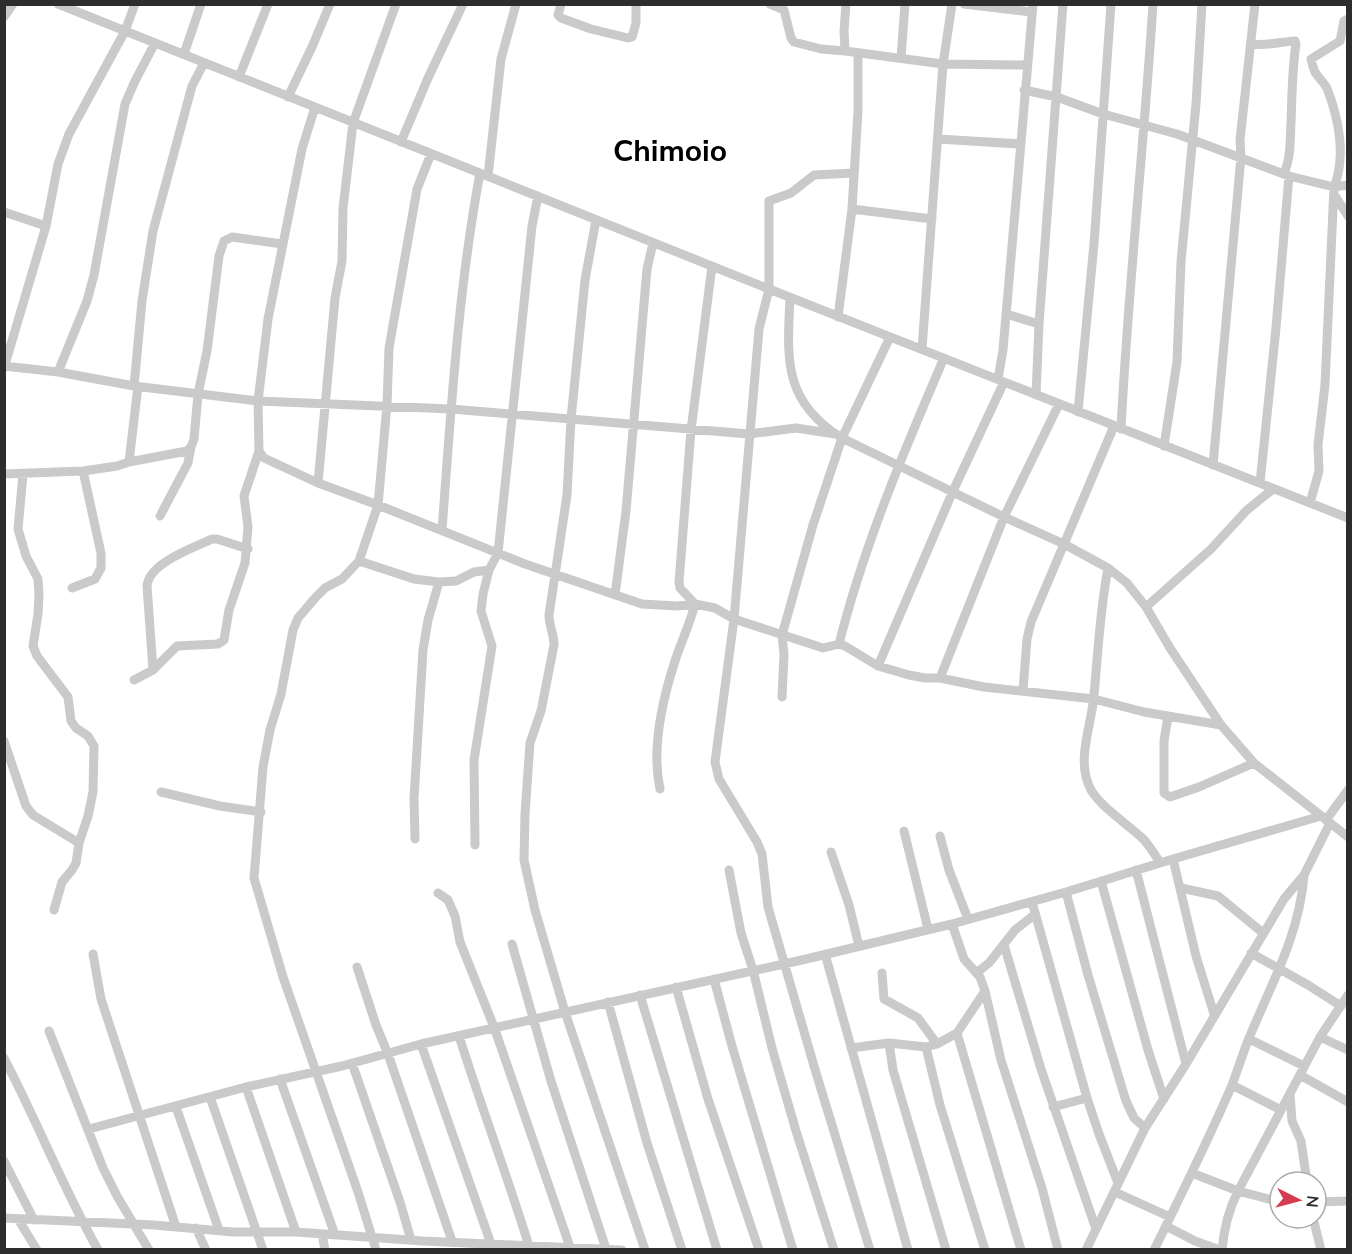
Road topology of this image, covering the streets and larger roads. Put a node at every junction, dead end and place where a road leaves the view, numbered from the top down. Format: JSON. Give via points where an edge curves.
{"nodes":[{"id":1,"x":13,"y":4,"type":"edge"},
{"id":2,"x":135,"y":4,"type":"edge"},
{"id":3,"x":201,"y":4,"type":"edge"},
{"id":4,"x":268,"y":4,"type":"edge"},
{"id":5,"x":330,"y":4,"type":"edge"},
{"id":6,"x":396,"y":4,"type":"edge"},
{"id":7,"x":463,"y":4,"type":"edge"},
{"id":8,"x":516,"y":4,"type":"edge"},
{"id":9,"x":561,"y":4,"type":"edge"},
{"id":10,"x":636,"y":4,"type":"edge"},
{"id":11,"x":770,"y":4,"type":"edge"},
{"id":12,"x":846,"y":4,"type":"edge"},
{"id":13,"x":905,"y":4,"type":"edge"},
{"id":14,"x":952,"y":4,"type":"edge"},
{"id":15,"x":1063,"y":4,"type":"edge"},
{"id":16,"x":1111,"y":4,"type":"edge"},
{"id":17,"x":1153,"y":4,"type":"edge"},
{"id":18,"x":1202,"y":4,"type":"edge"},
{"id":19,"x":1255,"y":4,"type":"edge"},
{"id":20,"x":62,"y":5,"type":"edge"},
{"id":21,"x":970,"y":5,"type":"edge"},
{"id":22,"x":784,"y":7,"type":"edge"},
{"id":23,"x":1032,"y":8,"type":"edge"},
{"id":24,"x":4,"y":17,"type":"edge"},
{"id":25,"x":1347,"y":19,"type":"edge"},
{"id":26,"x":125,"y":31,"type":"junction"},
{"id":27,"x":155,"y":43,"type":"junction"},
{"id":28,"x":1251,"y":44,"type":"junction"},
{"id":29,"x":845,"y":51,"type":"junction"},
{"id":30,"x":858,"y":53,"type":"junction"},
{"id":31,"x":184,"y":54,"type":"junction"},
{"id":32,"x":901,"y":58,"type":"junction"},
{"id":33,"x":204,"y":63,"type":"junction"},
{"id":34,"x":944,"y":64,"type":"junction"},
{"id":35,"x":1026,"y":65,"type":"junction"},
{"id":36,"x":239,"y":77,"type":"junction"},
{"id":37,"x":1024,"y":90,"type":"junction"},
{"id":38,"x":288,"y":97,"type":"junction"},
{"id":39,"x":1057,"y":97,"type":"junction"},
{"id":40,"x":315,"y":107,"type":"junction"},
{"id":41,"x":1103,"y":114,"type":"junction"},
{"id":42,"x":353,"y":123,"type":"junction"},
{"id":43,"x":1145,"y":126,"type":"junction"},
{"id":44,"x":938,"y":139,"type":"junction"},
{"id":45,"x":1192,"y":141,"type":"junction"},
{"id":46,"x":401,"y":142,"type":"junction"},
{"id":47,"x":1020,"y":144,"type":"junction"},
{"id":48,"x":431,"y":154,"type":"junction"},
{"id":49,"x":1241,"y":157,"type":"junction"},
{"id":50,"x":854,"y":173,"type":"junction"},
{"id":51,"x":484,"y":175,"type":"junction"},
{"id":52,"x":1286,"y":175,"type":"junction"},
{"id":53,"x":1347,"y":185,"type":"edge"},
{"id":54,"x":1334,"y":191,"type":"junction"},
{"id":55,"x":538,"y":196,"type":"junction"},
{"id":56,"x":852,"y":209,"type":"junction"},
{"id":57,"x":4,"y":212,"type":"edge"},
{"id":58,"x":1347,"y":216,"type":"edge"},
{"id":59,"x":932,"y":219,"type":"junction"},
{"id":60,"x":596,"y":220,"type":"junction"},
{"id":61,"x":46,"y":226,"type":"junction"},
{"id":62,"x":653,"y":243,"type":"junction"},
{"id":63,"x":282,"y":244,"type":"junction"},
{"id":64,"x":712,"y":266,"type":"junction"},
{"id":65,"x":769,"y":289,"type":"junction"},
{"id":66,"x":790,"y":298,"type":"junction"},
{"id":67,"x":1006,"y":314,"type":"junction"},
{"id":68,"x":838,"y":317,"type":"junction"},
{"id":69,"x":1039,"y":324,"type":"junction"},
{"id":70,"x":890,"y":337,"type":"junction"},
{"id":71,"x":922,"y":349,"type":"junction"},
{"id":72,"x":944,"y":358,"type":"junction"},
{"id":73,"x":5,"y":367,"type":"edge"},
{"id":74,"x":58,"y":372,"type":"junction"},
{"id":75,"x":1001,"y":380,"type":"junction"},
{"id":76,"x":136,"y":386,"type":"junction"},
{"id":77,"x":198,"y":394,"type":"junction"},
{"id":78,"x":1036,"y":395,"type":"junction"},
{"id":79,"x":258,"y":401,"type":"junction"},
{"id":80,"x":325,"y":404,"type":"junction"},
{"id":81,"x":1059,"y":404,"type":"junction"},
{"id":82,"x":387,"y":405,"type":"junction"},
{"id":83,"x":451,"y":409,"type":"junction"},
{"id":84,"x":808,"y":411,"type":"junction"},
{"id":85,"x":1078,"y":412,"type":"junction"},
{"id":86,"x":512,"y":414,"type":"junction"},
{"id":87,"x":571,"y":419,"type":"junction"},
{"id":88,"x":634,"y":423,"type":"junction"},
{"id":89,"x":1118,"y":427,"type":"junction"},
{"id":90,"x":796,"y":428,"type":"junction"},
{"id":91,"x":691,"y":430,"type":"junction"},
{"id":92,"x":749,"y":434,"type":"junction"},
{"id":93,"x":838,"y":436,"type":"junction"},
{"id":94,"x":1164,"y":446,"type":"junction"},
{"id":95,"x":191,"y":447,"type":"junction"},
{"id":96,"x":259,"y":451,"type":"junction"},
{"id":97,"x":129,"y":462,"type":"junction"},
{"id":98,"x":898,"y":465,"type":"junction"},
{"id":99,"x":1214,"y":465,"type":"junction"},
{"id":100,"x":83,"y":471,"type":"junction"},
{"id":101,"x":4,"y":474,"type":"edge"},
{"id":102,"x":22,"y":474,"type":"junction"},
{"id":103,"x":318,"y":483,"type":"junction"},
{"id":104,"x":1260,"y":483,"type":"junction"},
{"id":105,"x":1273,"y":489,"type":"junction"},
{"id":106,"x":953,"y":491,"type":"junction"},
{"id":107,"x":1310,"y":503,"type":"junction"},
{"id":108,"x":378,"y":505,"type":"junction"},
{"id":109,"x":160,"y":516,"type":"dead end"},
{"id":110,"x":1004,"y":517,"type":"junction"},
{"id":111,"x":1347,"y":518,"type":"edge"},
{"id":112,"x":442,"y":530,"type":"junction"},
{"id":113,"x":1064,"y":544,"type":"junction"},
{"id":114,"x":248,"y":549,"type":"junction"},
{"id":115,"x":498,"y":553,"type":"junction"},
{"id":116,"x":358,"y":561,"type":"junction"},
{"id":117,"x":1108,"y":568,"type":"junction"},
{"id":118,"x":489,"y":570,"type":"junction"},
{"id":119,"x":556,"y":574,"type":"junction"},
{"id":120,"x":439,"y":582,"type":"junction"},
{"id":121,"x":72,"y":588,"type":"dead end"},
{"id":122,"x":615,"y":595,"type":"junction"},
{"id":123,"x":695,"y":604,"type":"junction"},
{"id":124,"x":1146,"y":607,"type":"junction"},
{"id":125,"x":734,"y":619,"type":"junction"},
{"id":126,"x":782,"y":635,"type":"junction"},
{"id":127,"x":838,"y":644,"type":"junction"},
{"id":128,"x":878,"y":666,"type":"junction"},
{"id":129,"x":153,"y":670,"type":"junction"},
{"id":130,"x":940,"y":678,"type":"junction"},
{"id":131,"x":134,"y":680,"type":"dead end"},
{"id":132,"x":1023,"y":690,"type":"junction"},
{"id":133,"x":782,"y":697,"type":"dead end"},
{"id":134,"x":1094,"y":699,"type":"junction"},
{"id":135,"x":1168,"y":716,"type":"junction"},
{"id":136,"x":1221,"y":725,"type":"junction"},
{"id":137,"x":4,"y":741,"type":"edge"},
{"id":138,"x":1254,"y":763,"type":"junction"},
{"id":139,"x":660,"y":789,"type":"dead end"},
{"id":140,"x":1347,"y":790,"type":"edge"},
{"id":141,"x":161,"y":792,"type":"dead end"},
{"id":142,"x":261,"y":812,"type":"junction"},
{"id":143,"x":1326,"y":820,"type":"junction"},
{"id":144,"x":904,"y":831,"type":"dead end"},
{"id":145,"x":940,"y":836,"type":"dead end"},
{"id":146,"x":1347,"y":837,"type":"edge"},
{"id":147,"x":415,"y":839,"type":"dead end"},
{"id":148,"x":79,"y":843,"type":"junction"},
{"id":149,"x":475,"y":845,"type":"dead end"},
{"id":150,"x":831,"y":852,"type":"dead end"},
{"id":151,"x":1173,"y":859,"type":"junction"},
{"id":152,"x":1161,"y":862,"type":"junction"},
{"id":153,"x":729,"y":870,"type":"dead end"},
{"id":154,"x":1136,"y":870,"type":"junction"},
{"id":155,"x":1304,"y":875,"type":"junction"},
{"id":156,"x":1101,"y":881,"type":"junction"},
{"id":157,"x":1181,"y":888,"type":"junction"},
{"id":158,"x":1066,"y":892,"type":"junction"},
{"id":159,"x":438,"y":893,"type":"dead end"},
{"id":160,"x":1032,"y":902,"type":"junction"},
{"id":161,"x":54,"y":910,"type":"dead end"},
{"id":162,"x":1034,"y":915,"type":"junction"},
{"id":163,"x":968,"y":919,"type":"junction"},
{"id":164,"x":952,"y":924,"type":"junction"},
{"id":165,"x":928,"y":929,"type":"junction"},
{"id":166,"x":1263,"y":933,"type":"junction"},
{"id":167,"x":512,"y":944,"type":"dead end"},
{"id":168,"x":1004,"y":945,"type":"junction"},
{"id":169,"x":859,"y":946,"type":"junction"},
{"id":170,"x":1251,"y":953,"type":"junction"},
{"id":171,"x":93,"y":954,"type":"dead end"},
{"id":172,"x":825,"y":954,"type":"junction"},
{"id":173,"x":786,"y":963,"type":"junction"},
{"id":174,"x":357,"y":967,"type":"dead end"},
{"id":175,"x":1279,"y":969,"type":"junction"},
{"id":176,"x":753,"y":970,"type":"junction"},
{"id":177,"x":882,"y":973,"type":"dead end"},
{"id":178,"x":976,"y":973,"type":"junction"},
{"id":179,"x":714,"y":979,"type":"junction"},
{"id":180,"x":676,"y":987,"type":"junction"},
{"id":181,"x":985,"y":991,"type":"junction"},
{"id":182,"x":640,"y":995,"type":"junction"},
{"id":183,"x":1347,"y":995,"type":"edge"},
{"id":184,"x":608,"y":1002,"type":"junction"},
{"id":185,"x":1341,"y":1006,"type":"junction"},
{"id":186,"x":565,"y":1012,"type":"junction"},
{"id":187,"x":1214,"y":1014,"type":"junction"},
{"id":188,"x":533,"y":1019,"type":"junction"},
{"id":189,"x":494,"y":1028,"type":"junction"},
{"id":190,"x":49,"y":1031,"type":"dead end"},
{"id":191,"x":957,"y":1033,"type":"junction"},
{"id":192,"x":459,"y":1036,"type":"junction"},
{"id":193,"x":1320,"y":1037,"type":"junction"},
{"id":194,"x":1249,"y":1039,"type":"junction"},
{"id":195,"x":889,"y":1043,"type":"junction"},
{"id":196,"x":421,"y":1044,"type":"junction"},
{"id":197,"x":937,"y":1044,"type":"junction"},
{"id":198,"x":926,"y":1047,"type":"junction"},
{"id":199,"x":851,"y":1048,"type":"junction"},
{"id":200,"x":1347,"y":1050,"type":"edge"},
{"id":201,"x":388,"y":1054,"type":"junction"},
{"id":202,"x":4,"y":1058,"type":"edge"},
{"id":203,"x":352,"y":1063,"type":"junction"},
{"id":204,"x":1186,"y":1064,"type":"junction"},
{"id":205,"x":316,"y":1071,"type":"junction"},
{"id":206,"x":1302,"y":1071,"type":"junction"},
{"id":207,"x":280,"y":1079,"type":"junction"},
{"id":208,"x":1232,"y":1085,"type":"junction"},
{"id":209,"x":246,"y":1087,"type":"junction"},
{"id":210,"x":1290,"y":1092,"type":"junction"},
{"id":211,"x":210,"y":1097,"type":"junction"},
{"id":212,"x":1087,"y":1098,"type":"junction"},
{"id":213,"x":1164,"y":1099,"type":"junction"},
{"id":214,"x":1347,"y":1102,"type":"edge"},
{"id":215,"x":176,"y":1107,"type":"junction"},
{"id":216,"x":1053,"y":1107,"type":"junction"},
{"id":217,"x":1281,"y":1110,"type":"junction"},
{"id":218,"x":138,"y":1116,"type":"junction"},
{"id":219,"x":1145,"y":1128,"type":"junction"},
{"id":220,"x":89,"y":1130,"type":"junction"},
{"id":221,"x":4,"y":1161,"type":"edge"},
{"id":222,"x":1305,"y":1170,"type":"edge"},
{"id":223,"x":1192,"y":1173,"type":"junction"},
{"id":224,"x":1117,"y":1188,"type":"junction"},
{"id":225,"x":1238,"y":1191,"type":"junction"},
{"id":226,"x":1268,"y":1199,"type":"edge"},
{"id":227,"x":1347,"y":1201,"type":"edge"},
{"id":228,"x":1328,"y":1202,"type":"edge"},
{"id":229,"x":4,"y":1218,"type":"edge"},
{"id":230,"x":18,"y":1219,"type":"junction"},
{"id":231,"x":34,"y":1220,"type":"junction"},
{"id":232,"x":82,"y":1222,"type":"junction"},
{"id":233,"x":1168,"y":1222,"type":"junction"},
{"id":234,"x":135,"y":1225,"type":"junction"},
{"id":235,"x":176,"y":1227,"type":"junction"},
{"id":236,"x":196,"y":1228,"type":"junction"},
{"id":237,"x":1096,"y":1229,"type":"junction"},
{"id":238,"x":219,"y":1230,"type":"junction"},
{"id":239,"x":1316,"y":1230,"type":"edge"},
{"id":240,"x":257,"y":1232,"type":"junction"},
{"id":241,"x":296,"y":1232,"type":"junction"},
{"id":242,"x":322,"y":1234,"type":"junction"},
{"id":243,"x":335,"y":1235,"type":"junction"},
{"id":244,"x":373,"y":1237,"type":"junction"},
{"id":245,"x":411,"y":1240,"type":"junction"},
{"id":246,"x":452,"y":1241,"type":"junction"},
{"id":247,"x":490,"y":1244,"type":"junction"},
{"id":248,"x":424,"y":1245,"type":"edge"},
{"id":249,"x":472,"y":1246,"type":"edge"},
{"id":250,"x":529,"y":1246,"type":"junction"},
{"id":251,"x":515,"y":1248,"type":"edge"},
{"id":252,"x":566,"y":1248,"type":"edge"},
{"id":253,"x":606,"y":1249,"type":"edge"},
{"id":254,"x":614,"y":1249,"type":"edge"},
{"id":255,"x":37,"y":1250,"type":"edge"},
{"id":256,"x":98,"y":1250,"type":"edge"},
{"id":257,"x":149,"y":1250,"type":"edge"},
{"id":258,"x":206,"y":1250,"type":"edge"},
{"id":259,"x":263,"y":1250,"type":"edge"},
{"id":260,"x":325,"y":1250,"type":"edge"},
{"id":261,"x":376,"y":1250,"type":"edge"},
{"id":262,"x":622,"y":1250,"type":"edge"},
{"id":263,"x":645,"y":1250,"type":"edge"},
{"id":264,"x":682,"y":1250,"type":"edge"},
{"id":265,"x":717,"y":1250,"type":"edge"},
{"id":266,"x":759,"y":1250,"type":"edge"},
{"id":267,"x":793,"y":1250,"type":"edge"},
{"id":268,"x":834,"y":1250,"type":"edge"},
{"id":269,"x":870,"y":1250,"type":"edge"},
{"id":270,"x":908,"y":1250,"type":"edge"},
{"id":271,"x":946,"y":1250,"type":"edge"},
{"id":272,"x":985,"y":1250,"type":"edge"},
{"id":273,"x":1022,"y":1250,"type":"edge"},
{"id":274,"x":1058,"y":1250,"type":"edge"},
{"id":275,"x":1086,"y":1250,"type":"edge"},
{"id":276,"x":1154,"y":1250,"type":"edge"},
{"id":277,"x":1221,"y":1250,"type":"edge"},
{"id":278,"x":1321,"y":1250,"type":"edge"}],
"edges":[{"from":1,"to":24,"type":"street"},
{"from":2,"to":26,"type":"street"},
{"from":3,"to":31,"type":"street"},
{"from":4,"to":36,"type":"street"},
{"from":5,"to":38,"type":"street"},
{"from":6,"to":42,"type":"street"},
{"from":7,"to":46,"type":"street"},
{"from":8,"to":51,"type":"street","via":[[501,59]]},
{"from":9,"to":10,"type":"street","via":[[561,18],[627,38],[632,37],[634,30]]},
{"from":11,"to":22,"type":"street"},
{"from":12,"to":29,"type":"street"},
{"from":13,"to":32,"type":"street"},
{"from":14,"to":34,"type":"street"},
{"from":15,"to":39,"type":"street"},
{"from":16,"to":41,"type":"street"},
{"from":17,"to":43,"type":"street"},
{"from":18,"to":45,"type":"street"},
{"from":19,"to":28,"type":"street"},
{"from":20,"to":26,"type":"street"},
{"from":21,"to":23,"type":"street"},
{"from":22,"to":29,"type":"street","via":[[794,42]]},
{"from":23,"to":35,"type":"street"},
{"from":25,"to":54,"type":"street","via":[[1340,41],[1311,58],[1316,74],[1328,90],[1336,120],[1340,164]]},
{"from":26,"to":27,"type":"street"},
{"from":26,"to":61,"type":"street","via":[[69,134],[58,164]]},
{"from":27,"to":31,"type":"street"},
{"from":27,"to":74,"type":"street","via":[[125,104],[94,275]]},
{"from":28,"to":49,"type":"street"},
{"from":28,"to":52,"type":"street","via":[[1296,44]]},
{"from":29,"to":30,"type":"street"},
{"from":30,"to":32,"type":"street"},
{"from":30,"to":50,"type":"street"},
{"from":31,"to":33,"type":"street"},
{"from":32,"to":34,"type":"street"},
{"from":33,"to":36,"type":"street"},
{"from":33,"to":76,"type":"street","via":[[192,86],[153,231],[142,301]]},
{"from":34,"to":35,"type":"street"},
{"from":34,"to":44,"type":"street"},
{"from":35,"to":37,"type":"street"},
{"from":36,"to":38,"type":"street"},
{"from":37,"to":39,"type":"street"},
{"from":37,"to":47,"type":"street"},
{"from":38,"to":40,"type":"street"},
{"from":39,"to":41,"type":"street"},
{"from":39,"to":69,"type":"street"},
{"from":40,"to":42,"type":"street"},
{"from":40,"to":63,"type":"street"},
{"from":41,"to":43,"type":"street"},
{"from":41,"to":85,"type":"street"},
{"from":42,"to":46,"type":"street"},
{"from":42,"to":80,"type":"street"},
{"from":43,"to":45,"type":"street"},
{"from":43,"to":89,"type":"street"},
{"from":44,"to":47,"type":"street"},
{"from":44,"to":59,"type":"street"},
{"from":45,"to":49,"type":"street"},
{"from":45,"to":94,"type":"street","via":[[1177,362]]},
{"from":46,"to":48,"type":"street"},
{"from":47,"to":67,"type":"street"},
{"from":48,"to":51,"type":"street"},
{"from":48,"to":82,"type":"street","via":[[411,215],[389,348]]},
{"from":49,"to":52,"type":"street"},
{"from":49,"to":99,"type":"street"},
{"from":50,"to":56,"type":"street"},
{"from":50,"to":65,"type":"street","via":[[814,175],[791,193],[769,201]]},
{"from":51,"to":55,"type":"street"},
{"from":51,"to":83,"type":"street","via":[[464,272]]},
{"from":52,"to":54,"type":"street"},
{"from":52,"to":104,"type":"street"},
{"from":53,"to":54,"type":"street"},
{"from":54,"to":58,"type":"street"},
{"from":54,"to":107,"type":"street","via":[[1325,392],[1317,445],[1319,471]]},
{"from":55,"to":60,"type":"street"},
{"from":55,"to":86,"type":"street"},
{"from":56,"to":59,"type":"street"},
{"from":56,"to":68,"type":"street"},
{"from":57,"to":61,"type":"street"},
{"from":59,"to":71,"type":"street"},
{"from":60,"to":62,"type":"street"},
{"from":60,"to":87,"type":"street","via":[[585,280]]},
{"from":61,"to":73,"type":"street"},
{"from":62,"to":64,"type":"street"},
{"from":62,"to":88,"type":"street","via":[[647,269]]},
{"from":63,"to":77,"type":"street","via":[[232,237],[224,241]]},
{"from":63,"to":79,"type":"street"},
{"from":64,"to":65,"type":"street"},
{"from":64,"to":91,"type":"street"},
{"from":65,"to":66,"type":"street"},
{"from":65,"to":92,"type":"street","via":[[759,329]]},
{"from":66,"to":68,"type":"street"},
{"from":66,"to":84,"type":"street","via":[[788,354],[799,396]]},
{"from":67,"to":69,"type":"street"},
{"from":67,"to":75,"type":"street"},
{"from":68,"to":70,"type":"street"},
{"from":69,"to":78,"type":"street"},
{"from":70,"to":71,"type":"street"},
{"from":70,"to":93,"type":"street"},
{"from":71,"to":72,"type":"street"},
{"from":72,"to":75,"type":"street"},
{"from":72,"to":98,"type":"street"},
{"from":73,"to":74,"type":"street"},
{"from":74,"to":76,"type":"street"},
{"from":75,"to":78,"type":"street"},
{"from":75,"to":106,"type":"street"},
{"from":76,"to":77,"type":"street"},
{"from":76,"to":97,"type":"street"},
{"from":77,"to":79,"type":"street"},
{"from":77,"to":95,"type":"street"},
{"from":78,"to":81,"type":"street"},
{"from":79,"to":80,"type":"street"},
{"from":79,"to":96,"type":"street"},
{"from":80,"to":82,"type":"street"},
{"from":80,"to":103,"type":"street"},
{"from":81,"to":85,"type":"street"},
{"from":81,"to":110,"type":"street"},
{"from":82,"to":83,"type":"street"},
{"from":82,"to":108,"type":"street"},
{"from":83,"to":86,"type":"street"},
{"from":83,"to":112,"type":"street"},
{"from":84,"to":90,"type":"street"},
{"from":84,"to":93,"type":"street"},
{"from":85,"to":89,"type":"street"},
{"from":86,"to":87,"type":"street"},
{"from":86,"to":115,"type":"street"},
{"from":87,"to":88,"type":"street"},
{"from":87,"to":119,"type":"street","via":[[567,495]]},
{"from":88,"to":91,"type":"street"},
{"from":88,"to":122,"type":"street"},
{"from":89,"to":94,"type":"street"},
{"from":89,"to":113,"type":"street"},
{"from":90,"to":92,"type":"street"},
{"from":90,"to":93,"type":"street"},
{"from":91,"to":92,"type":"street"},
{"from":91,"to":123,"type":"street","via":[[680,582],[683,592]]},
{"from":92,"to":125,"type":"street"},
{"from":93,"to":98,"type":"street"},
{"from":93,"to":126,"type":"street"},
{"from":94,"to":99,"type":"street"},
{"from":95,"to":97,"type":"street"},
{"from":95,"to":109,"type":"street","via":[[188,463]]},
{"from":96,"to":103,"type":"street","via":[[274,465]]},
{"from":96,"to":114,"type":"street","via":[[244,496]]},
{"from":97,"to":100,"type":"street"},
{"from":98,"to":106,"type":"street"},
{"from":98,"to":127,"type":"street","via":[[854,585]]},
{"from":99,"to":104,"type":"street"},
{"from":100,"to":102,"type":"street"},
{"from":100,"to":121,"type":"street","via":[[101,568],[95,579]]},
{"from":101,"to":102,"type":"street"},
{"from":102,"to":148,"type":"street","via":[[18,529],[38,579],[39,594],[33,646],[68,697],[71,721],[94,746],[93,792]]},
{"from":103,"to":108,"type":"street"},
{"from":104,"to":105,"type":"street"},
{"from":105,"to":107,"type":"street"},
{"from":105,"to":124,"type":"street"},
{"from":106,"to":110,"type":"street"},
{"from":106,"to":128,"type":"street"},
{"from":107,"to":111,"type":"street"},
{"from":108,"to":112,"type":"street"},
{"from":108,"to":116,"type":"street"},
{"from":110,"to":113,"type":"street"},
{"from":110,"to":130,"type":"street"},
{"from":112,"to":115,"type":"street"},
{"from":113,"to":117,"type":"street"},
{"from":113,"to":132,"type":"street","via":[[1031,622]]},
{"from":114,"to":129,"type":"street","via":[[221,644],[177,646]]},
{"from":114,"to":129,"type":"street","via":[[212,539],[168,560],[149,576]]},
{"from":115,"to":118,"type":"street"},
{"from":115,"to":119,"type":"street"},
{"from":116,"to":120,"type":"street","via":[[414,579]]},
{"from":116,"to":142,"type":"street","via":[[342,579],[316,597],[293,630],[263,767]]},
{"from":117,"to":124,"type":"street","via":[[1127,583]]},
{"from":117,"to":134,"type":"street"},
{"from":118,"to":120,"type":"street"},
{"from":118,"to":149,"type":"street","via":[[482,611],[492,646],[474,760]]},
{"from":119,"to":122,"type":"street"},
{"from":119,"to":186,"type":"street","via":[[549,615],[554,645],[541,711],[530,743],[524,860]]},
{"from":120,"to":147,"type":"street","via":[[423,650]]},
{"from":122,"to":123,"type":"street","via":[[642,604]]},
{"from":123,"to":125,"type":"street","via":[[715,608]]},
{"from":123,"to":139,"type":"street","via":[[663,704],[656,773]]},
{"from":124,"to":136,"type":"street"},
{"from":125,"to":126,"type":"street"},
{"from":125,"to":173,"type":"street","via":[[715,770],[759,848],[768,908]]},
{"from":126,"to":127,"type":"street","via":[[823,648]]},
{"from":126,"to":133,"type":"street"},
{"from":127,"to":128,"type":"street"},
{"from":128,"to":130,"type":"street"},
{"from":129,"to":131,"type":"street"},
{"from":130,"to":132,"type":"street"},
{"from":132,"to":134,"type":"street"},
{"from":134,"to":135,"type":"street"},
{"from":134,"to":152,"type":"street","via":[[1085,774],[1092,791],[1143,839]]},
{"from":135,"to":136,"type":"street"},
{"from":135,"to":138,"type":"street","via":[[1164,741],[1166,796],[1199,787]]},
{"from":136,"to":138,"type":"street"},
{"from":137,"to":148,"type":"street","via":[[26,806],[33,815]]},
{"from":138,"to":143,"type":"street"},
{"from":140,"to":143,"type":"street"},
{"from":141,"to":142,"type":"street"},
{"from":142,"to":205,"type":"street","via":[[254,878]]},
{"from":143,"to":146,"type":"street"},
{"from":143,"to":151,"type":"street"},
{"from":143,"to":155,"type":"street"},
{"from":144,"to":165,"type":"street"},
{"from":145,"to":163,"type":"street"},
{"from":148,"to":161,"type":"street","via":[[76,863],[58,890]]},
{"from":150,"to":169,"type":"street"},
{"from":151,"to":152,"type":"street"},
{"from":151,"to":157,"type":"street"},
{"from":152,"to":154,"type":"street"},
{"from":153,"to":176,"type":"street","via":[[741,933]]},
{"from":154,"to":156,"type":"street"},
{"from":154,"to":204,"type":"street"},
{"from":155,"to":166,"type":"street"},
{"from":155,"to":175,"type":"street","via":[[1303,899]]},
{"from":156,"to":158,"type":"street"},
{"from":156,"to":213,"type":"street"},
{"from":157,"to":166,"type":"street","via":[[1218,896]]},
{"from":157,"to":187,"type":"street"},
{"from":158,"to":160,"type":"street"},
{"from":158,"to":219,"type":"street","via":[[1126,1101],[1134,1118]]},
{"from":159,"to":189,"type":"street","via":[[448,900],[455,916],[460,942]]},
{"from":160,"to":162,"type":"street"},
{"from":160,"to":163,"type":"street"},
{"from":162,"to":168,"type":"street"},
{"from":162,"to":212,"type":"street"},
{"from":163,"to":164,"type":"street"},
{"from":164,"to":165,"type":"street"},
{"from":164,"to":178,"type":"street","via":[[964,959]]},
{"from":165,"to":169,"type":"street"},
{"from":166,"to":170,"type":"street"},
{"from":167,"to":188,"type":"street"},
{"from":168,"to":178,"type":"street"},
{"from":168,"to":216,"type":"street"},
{"from":169,"to":172,"type":"street"},
{"from":170,"to":175,"type":"street"},
{"from":170,"to":187,"type":"street"},
{"from":171,"to":218,"type":"street","via":[[101,999]]},
{"from":172,"to":173,"type":"street"},
{"from":172,"to":199,"type":"street"},
{"from":173,"to":176,"type":"street"},
{"from":173,"to":269,"type":"street"},
{"from":174,"to":201,"type":"street"},
{"from":175,"to":185,"type":"street"},
{"from":175,"to":194,"type":"street"},
{"from":176,"to":179,"type":"street"},
{"from":176,"to":268,"type":"street","via":[[793,1121]]},
{"from":177,"to":197,"type":"street","via":[[884,999],[918,1018]]},
{"from":178,"to":181,"type":"street"},
{"from":179,"to":180,"type":"street"},
{"from":179,"to":267,"type":"street"},
{"from":180,"to":182,"type":"street"},
{"from":180,"to":266,"type":"street","via":[[708,1099]]},
{"from":181,"to":191,"type":"street"},
{"from":181,"to":274,"type":"street","via":[[1001,1060]]},
{"from":182,"to":184,"type":"street"},
{"from":182,"to":265,"type":"street"},
{"from":183,"to":185,"type":"street"},
{"from":184,"to":186,"type":"street"},
{"from":184,"to":264,"type":"street"},
{"from":185,"to":193,"type":"street"},
{"from":186,"to":188,"type":"street"},
{"from":186,"to":263,"type":"street"},
{"from":187,"to":204,"type":"street"},
{"from":188,"to":189,"type":"street"},
{"from":188,"to":253,"type":"street"},
{"from":189,"to":192,"type":"street"},
{"from":189,"to":252,"type":"street"},
{"from":190,"to":220,"type":"street"},
{"from":191,"to":197,"type":"street"},
{"from":191,"to":273,"type":"street"},
{"from":192,"to":196,"type":"street"},
{"from":192,"to":250,"type":"street"},
{"from":193,"to":200,"type":"street"},
{"from":193,"to":206,"type":"street"},
{"from":194,"to":206,"type":"street"},
{"from":194,"to":208,"type":"street"},
{"from":195,"to":198,"type":"street"},
{"from":195,"to":199,"type":"street"},
{"from":195,"to":271,"type":"street","via":[[893,1070]]},
{"from":196,"to":201,"type":"street"},
{"from":196,"to":247,"type":"street"},
{"from":197,"to":198,"type":"street"},
{"from":198,"to":272,"type":"street"},
{"from":199,"to":270,"type":"street"},
{"from":201,"to":203,"type":"street"},
{"from":201,"to":246,"type":"street"},
{"from":202,"to":232,"type":"street"},
{"from":203,"to":205,"type":"street"},
{"from":203,"to":245,"type":"street"},
{"from":204,"to":213,"type":"street"},
{"from":205,"to":207,"type":"street"},
{"from":205,"to":244,"type":"street"},
{"from":206,"to":210,"type":"street"},
{"from":206,"to":214,"type":"street"},
{"from":207,"to":209,"type":"street"},
{"from":207,"to":243,"type":"street"},
{"from":208,"to":217,"type":"street"},
{"from":208,"to":223,"type":"street"},
{"from":209,"to":211,"type":"street"},
{"from":209,"to":241,"type":"street"},
{"from":210,"to":217,"type":"street"},
{"from":210,"to":222,"type":"street","via":[[1292,1121]]},
{"from":211,"to":215,"type":"street"},
{"from":211,"to":240,"type":"street"},
{"from":212,"to":216,"type":"street"},
{"from":212,"to":224,"type":"street"},
{"from":213,"to":219,"type":"street"},
{"from":215,"to":218,"type":"street"},
{"from":215,"to":238,"type":"street"},
{"from":216,"to":237,"type":"street"},
{"from":217,"to":225,"type":"street"},
{"from":218,"to":220,"type":"street"},
{"from":218,"to":235,"type":"street"},
{"from":219,"to":224,"type":"street"},
{"from":220,"to":234,"type":"street","via":[[103,1168]]},
{"from":221,"to":231,"type":"street"},
{"from":223,"to":225,"type":"street"},
{"from":223,"to":233,"type":"street"},
{"from":224,"to":233,"type":"street"},
{"from":224,"to":237,"type":"street"},
{"from":225,"to":226,"type":"street"},
{"from":225,"to":277,"type":"street","via":[[1229,1209]]},
{"from":227,"to":228,"type":"street"},
{"from":229,"to":230,"type":"street"},
{"from":230,"to":231,"type":"street"},
{"from":230,"to":255,"type":"street"},
{"from":231,"to":232,"type":"street"},
{"from":232,"to":234,"type":"street"},
{"from":232,"to":256,"type":"street"},
{"from":233,"to":276,"type":"street"},
{"from":233,"to":277,"type":"street","via":[[1195,1241]]},
{"from":234,"to":235,"type":"street"},
{"from":234,"to":257,"type":"street"},
{"from":235,"to":236,"type":"street"},
{"from":236,"to":238,"type":"street"},
{"from":236,"to":258,"type":"street"},
{"from":237,"to":275,"type":"street"},
{"from":238,"to":240,"type":"street"},
{"from":239,"to":278,"type":"street"},
{"from":240,"to":241,"type":"street"},
{"from":240,"to":259,"type":"street"},
{"from":241,"to":242,"type":"street"},
{"from":242,"to":243,"type":"street"},
{"from":242,"to":260,"type":"street"},
{"from":243,"to":244,"type":"street"},
{"from":244,"to":245,"type":"street"},
{"from":244,"to":261,"type":"street"},
{"from":245,"to":248,"type":"street"},
{"from":246,"to":248,"type":"street"},
{"from":246,"to":249,"type":"street"},
{"from":247,"to":249,"type":"street"},
{"from":247,"to":251,"type":"street"},
{"from":250,"to":251,"type":"street"},
{"from":250,"to":252,"type":"street"},
{"from":252,"to":253,"type":"street"},
{"from":253,"to":254,"type":"street"},
{"from":254,"to":262,"type":"street"}]}
